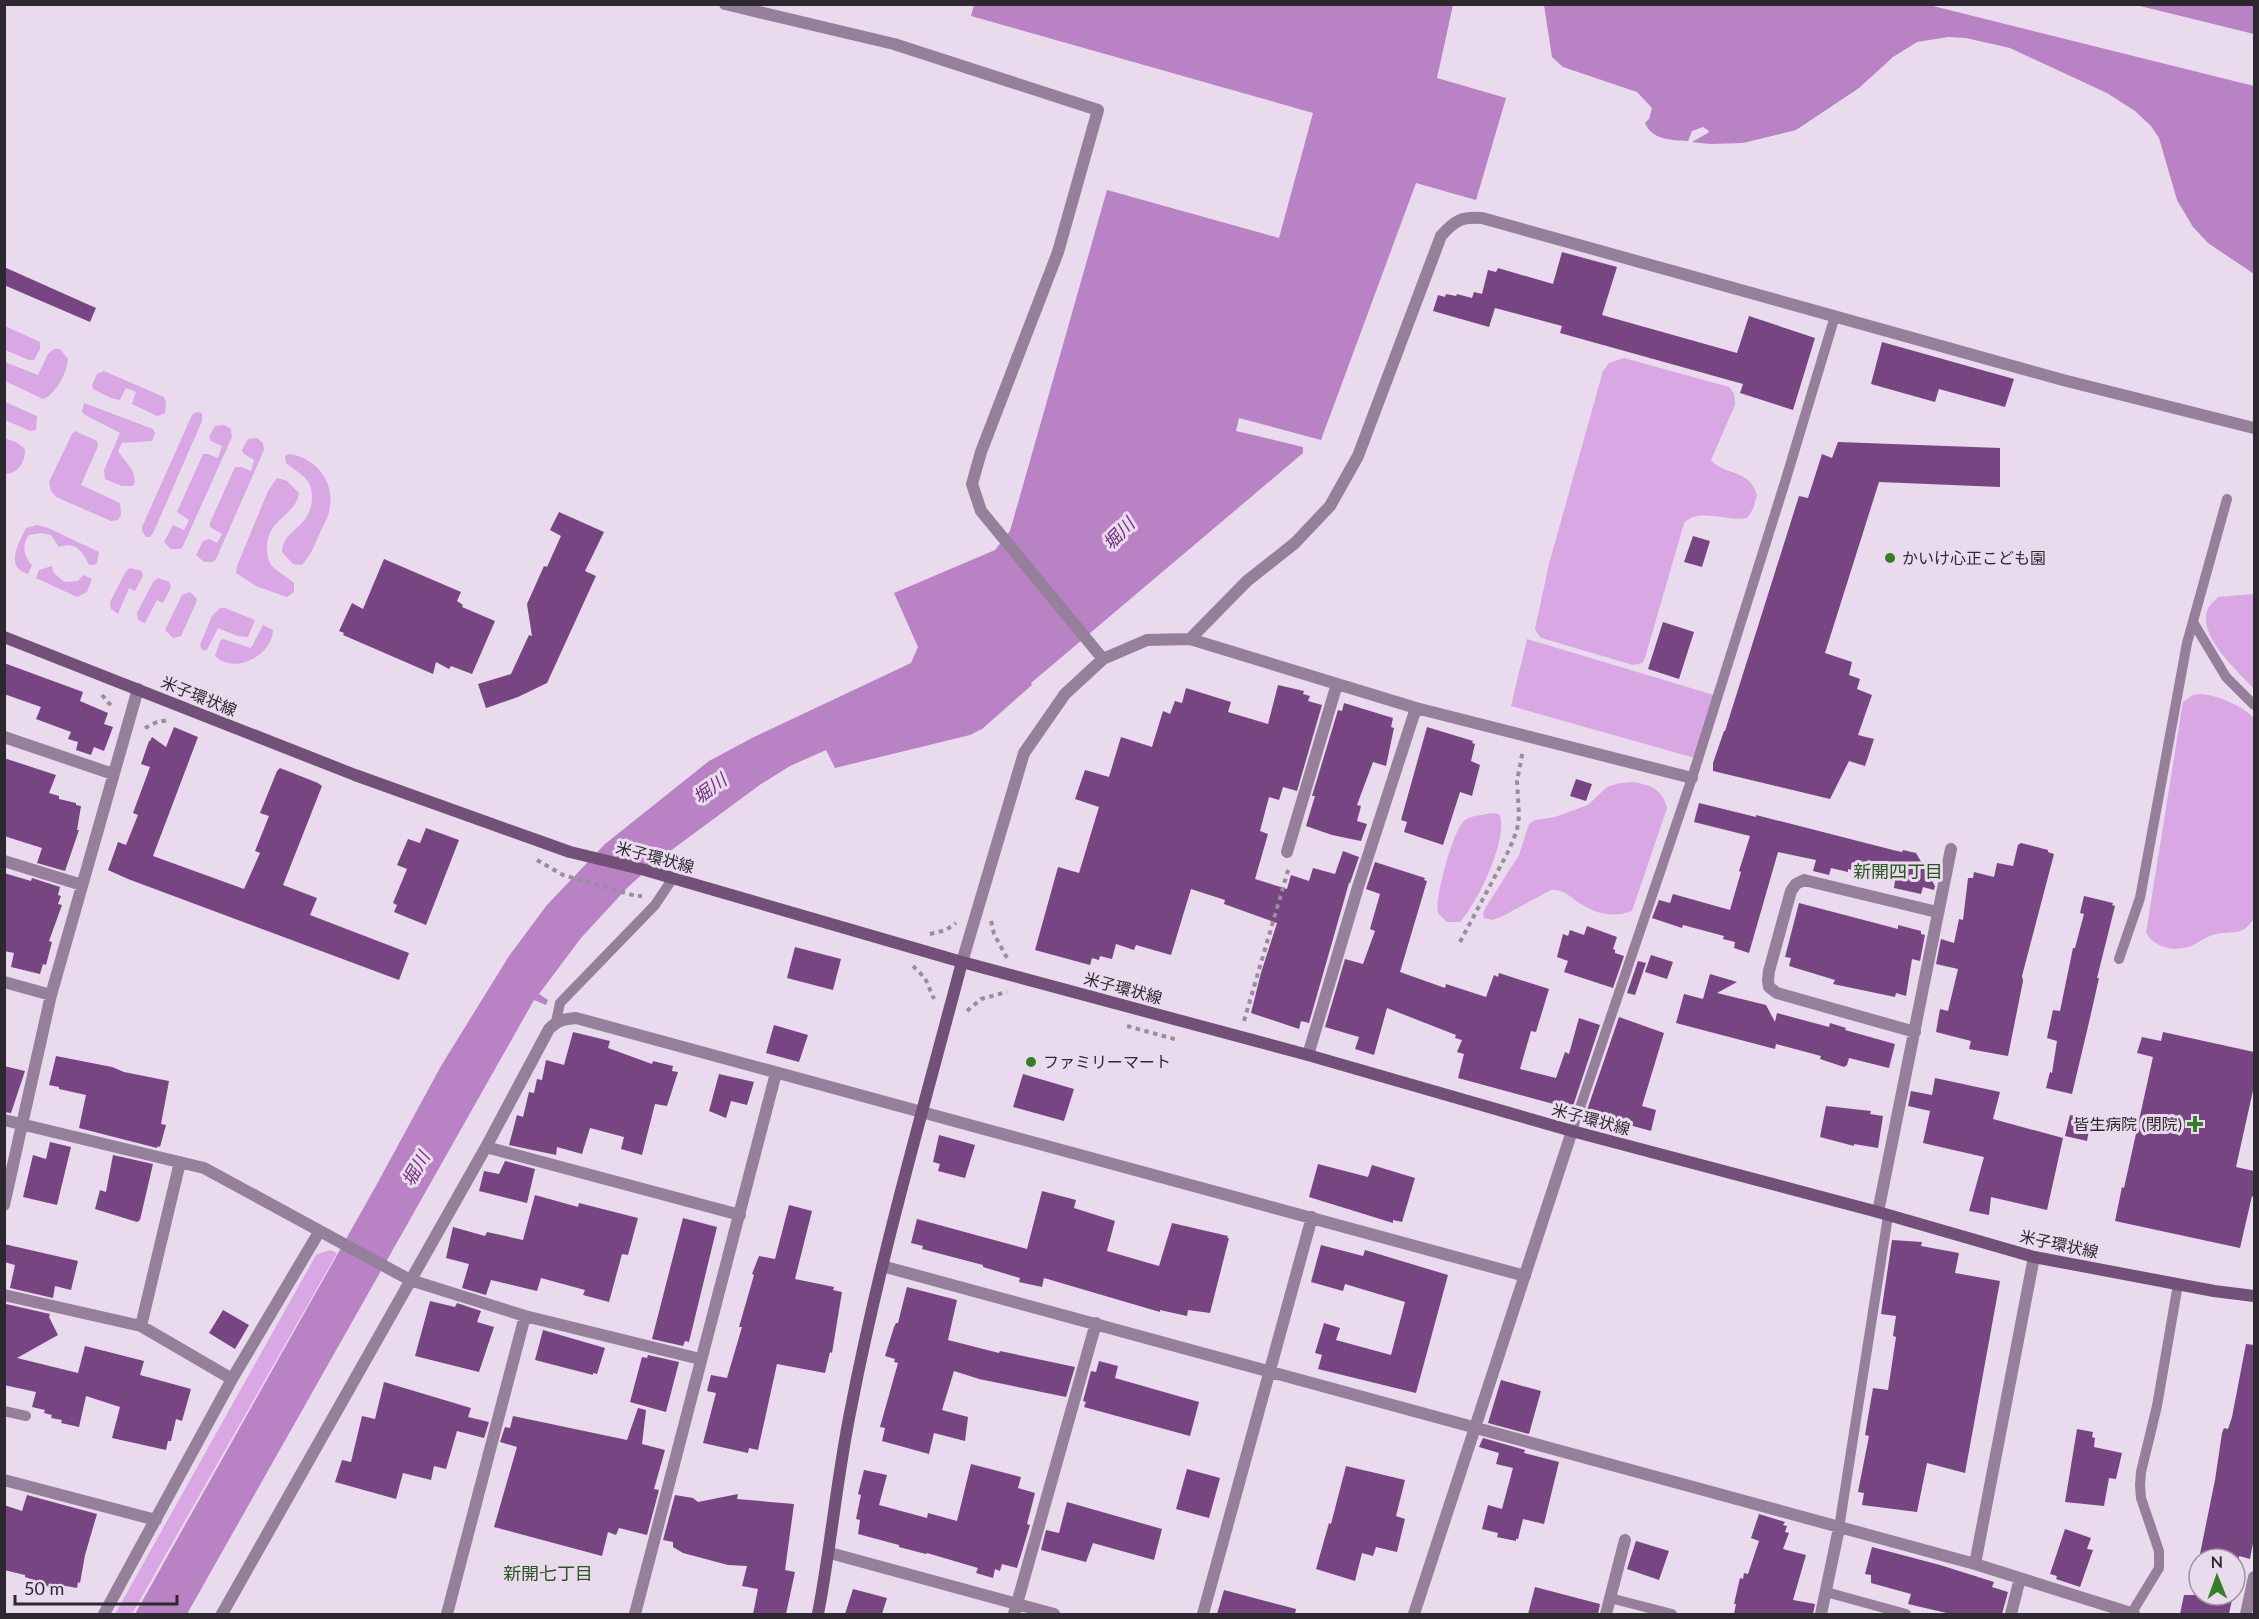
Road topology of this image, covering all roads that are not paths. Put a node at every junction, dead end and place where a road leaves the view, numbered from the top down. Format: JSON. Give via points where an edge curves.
{"nodes":[{"id":1,"x":725,"y":4,"type":"edge"},
{"id":2,"x":1835,"y":316,"type":"junction"},
{"id":3,"x":2254,"y":428,"type":"edge"},
{"id":4,"x":2227,"y":500,"type":"dead end"},
{"id":5,"x":2193,"y":622,"type":"junction"},
{"id":6,"x":4,"y":637,"type":"edge"},
{"id":7,"x":1190,"y":639,"type":"junction"},
{"id":8,"x":1103,"y":659,"type":"junction"},
{"id":9,"x":1337,"y":684,"type":"junction"},
{"id":10,"x":138,"y":689,"type":"junction"},
{"id":11,"x":2254,"y":705,"type":"edge"},
{"id":12,"x":1416,"y":708,"type":"junction"},
{"id":13,"x":4,"y":737,"type":"edge"},
{"id":14,"x":113,"y":774,"type":"junction"},
{"id":15,"x":1692,"y":778,"type":"junction"},
{"id":16,"x":1951,"y":849,"type":"dead end"},
{"id":17,"x":1287,"y":852,"type":"road end"},
{"id":18,"x":4,"y":861,"type":"edge"},
{"id":19,"x":674,"y":878,"type":"junction"},
{"id":20,"x":82,"y":885,"type":"junction"},
{"id":21,"x":1937,"y":912,"type":"junction"},
{"id":22,"x":2119,"y":959,"type":"dead end"},
{"id":23,"x":962,"y":962,"type":"junction"},
{"id":24,"x":4,"y":982,"type":"edge"},
{"id":25,"x":51,"y":995,"type":"junction"},
{"id":26,"x":556,"y":1022,"type":"junction"},
{"id":27,"x":1915,"y":1032,"type":"junction"},
{"id":28,"x":1308,"y":1055,"type":"junction"},
{"id":29,"x":776,"y":1073,"type":"junction"},
{"id":30,"x":923,"y":1111,"type":"junction"},
{"id":31,"x":4,"y":1120,"type":"edge"},
{"id":32,"x":22,"y":1125,"type":"junction"},
{"id":33,"x":1572,"y":1131,"type":"junction"},
{"id":34,"x":486,"y":1147,"type":"junction"},
{"id":35,"x":180,"y":1162,"type":"junction"},
{"id":36,"x":4,"y":1205,"type":"edge"},
{"id":37,"x":1883,"y":1214,"type":"junction"},
{"id":38,"x":740,"y":1215,"type":"junction"},
{"id":39,"x":1312,"y":1217,"type":"junction"},
{"id":40,"x":319,"y":1232,"type":"junction"},
{"id":41,"x":2034,"y":1257,"type":"junction"},
{"id":42,"x":882,"y":1266,"type":"junction"},
{"id":43,"x":1525,"y":1276,"type":"junction"},
{"id":44,"x":410,"y":1280,"type":"junction"},
{"id":45,"x":2178,"y":1284,"type":"junction"},
{"id":46,"x":4,"y":1295,"type":"edge"},
{"id":47,"x":2254,"y":1296,"type":"edge"},
{"id":48,"x":525,"y":1316,"type":"junction"},
{"id":49,"x":1096,"y":1323,"type":"junction"},
{"id":50,"x":141,"y":1326,"type":"junction"},
{"id":51,"x":700,"y":1359,"type":"junction"},
{"id":52,"x":1271,"y":1371,"type":"junction"},
{"id":53,"x":232,"y":1379,"type":"junction"},
{"id":54,"x":4,"y":1411,"type":"edge"},
{"id":55,"x":26,"y":1416,"type":"dead end"},
{"id":56,"x":1474,"y":1427,"type":"junction"},
{"id":57,"x":4,"y":1480,"type":"edge"},
{"id":58,"x":156,"y":1520,"type":"junction"},
{"id":59,"x":1839,"y":1528,"type":"junction"},
{"id":60,"x":1626,"y":1540,"type":"dead end"},
{"id":61,"x":830,"y":1553,"type":"junction"},
{"id":62,"x":1976,"y":1564,"type":"junction"},
{"id":63,"x":2254,"y":1577,"type":"edge"},
{"id":64,"x":2020,"y":1578,"type":"junction"},
{"id":65,"x":1826,"y":1592,"type":"junction"},
{"id":66,"x":1610,"y":1598,"type":"junction"},
{"id":67,"x":1015,"y":1609,"type":"edge"},
{"id":68,"x":104,"y":1614,"type":"edge"},
{"id":69,"x":222,"y":1614,"type":"edge"},
{"id":70,"x":447,"y":1614,"type":"edge"},
{"id":71,"x":635,"y":1614,"type":"edge"},
{"id":72,"x":818,"y":1614,"type":"edge"},
{"id":73,"x":1054,"y":1614,"type":"edge"},
{"id":74,"x":1203,"y":1614,"type":"edge"},
{"id":75,"x":1414,"y":1614,"type":"edge"},
{"id":76,"x":1606,"y":1614,"type":"edge"},
{"id":77,"x":1672,"y":1614,"type":"edge"},
{"id":78,"x":1821,"y":1614,"type":"edge"},
{"id":79,"x":1906,"y":1614,"type":"edge"},
{"id":80,"x":2011,"y":1614,"type":"edge"},
{"id":81,"x":2132,"y":1614,"type":"edge"},
{"id":82,"x":2246,"y":1614,"type":"edge"}],
"edges":[{"from":1,"to":8,"type":"street","via":[[894,44],[1098,110],[1058,252],[972,484],[981,512]]},
{"from":2,"to":3,"type":"street"},
{"from":2,"to":7,"type":"street","via":[[1482,218],[1466,217],[1453,223],[1441,236],[1358,456],[1330,506]]},
{"from":2,"to":15,"type":"lane"},
{"from":4,"to":5,"type":"lane"},
{"from":5,"to":11,"type":"lane","via":[[2226,677]]},
{"from":5,"to":22,"type":"lane","via":[[2140,898]]},
{"from":6,"to":10,"type":"main road","name":"米子環状線"},
{"from":7,"to":8,"type":"street","via":[[1147,640]]},
{"from":7,"to":9,"type":"street"},
{"from":8,"to":23,"type":"street","via":[[1065,694],[1024,753]]},
{"from":9,"to":12,"type":"street"},
{"from":9,"to":17,"type":"street"},
{"from":10,"to":14,"type":"street"},
{"from":10,"to":19,"type":"main road","name":"米子環状線","via":[[355,775],[570,852]]},
{"from":12,"to":15,"type":"street"},
{"from":12,"to":28,"type":"street"},
{"from":13,"to":14,"type":"street"},
{"from":14,"to":20,"type":"street"},
{"from":15,"to":33,"type":"lane"},
{"from":16,"to":21,"type":"street"},
{"from":18,"to":20,"type":"street"},
{"from":19,"to":23,"type":"main road","name":"米子環状線"},
{"from":19,"to":26,"type":"lane","via":[[663,896],[560,1003]]},
{"from":20,"to":25,"type":"street"},
{"from":21,"to":27,"type":"street"},
{"from":21,"to":27,"type":"street","via":[[1804,880],[1791,891],[1769,970],[1769,987],[1778,993]]},
{"from":23,"to":28,"type":"main road","name":"米子環状線"},
{"from":23,"to":30,"type":"main road"},
{"from":24,"to":25,"type":"street"},
{"from":25,"to":32,"type":"street"},
{"from":26,"to":29,"type":"street","via":[[576,1018]]},
{"from":26,"to":34,"type":"street"},
{"from":27,"to":37,"type":"street"},
{"from":28,"to":33,"type":"main road","name":"米子環状線"},
{"from":29,"to":30,"type":"street"},
{"from":29,"to":38,"type":"street"},
{"from":30,"to":39,"type":"street"},
{"from":30,"to":42,"type":"main road"},
{"from":31,"to":32,"type":"street"},
{"from":32,"to":35,"type":"street"},
{"from":32,"to":36,"type":"street"},
{"from":33,"to":37,"type":"main road","name":"米子環状線"},
{"from":33,"to":43,"type":"street"},
{"from":34,"to":38,"type":"street"},
{"from":34,"to":44,"type":"street"},
{"from":35,"to":40,"type":"street","via":[[204,1168]]},
{"from":35,"to":50,"type":"street"},
{"from":37,"to":41,"type":"main road","name":"米子環状線"},
{"from":37,"to":59,"type":"lane"},
{"from":38,"to":51,"type":"street"},
{"from":39,"to":43,"type":"street"},
{"from":39,"to":52,"type":"street"},
{"from":40,"to":44,"type":"street"},
{"from":40,"to":53,"type":"street"},
{"from":41,"to":45,"type":"main road","name":"米子環状線"},
{"from":41,"to":62,"type":"street"},
{"from":42,"to":49,"type":"street"},
{"from":42,"to":61,"type":"main road","via":[[850,1409]]},
{"from":43,"to":56,"type":"street"},
{"from":44,"to":48,"type":"street"},
{"from":44,"to":69,"type":"street"},
{"from":45,"to":47,"type":"main road","name":"米子環状線"},
{"from":45,"to":81,"type":"lane","via":[[2140,1485],[2159,1551],[2159,1568]]},
{"from":46,"to":50,"type":"street"},
{"from":48,"to":51,"type":"street"},
{"from":48,"to":70,"type":"street"},
{"from":49,"to":52,"type":"street"},
{"from":49,"to":67,"type":"street"},
{"from":50,"to":53,"type":"street"},
{"from":51,"to":71,"type":"street"},
{"from":52,"to":56,"type":"street"},
{"from":52,"to":74,"type":"street"},
{"from":53,"to":58,"type":"street"},
{"from":54,"to":55,"type":"lane"},
{"from":56,"to":59,"type":"street"},
{"from":56,"to":75,"type":"street"},
{"from":57,"to":58,"type":"street"},
{"from":58,"to":68,"type":"street"},
{"from":59,"to":62,"type":"street"},
{"from":59,"to":65,"type":"street"},
{"from":60,"to":66,"type":"street"},
{"from":61,"to":67,"type":"street"},
{"from":61,"to":72,"type":"main road"},
{"from":62,"to":64,"type":"street"},
{"from":63,"to":82,"type":"street"},
{"from":64,"to":80,"type":"street"},
{"from":64,"to":81,"type":"street"},
{"from":65,"to":78,"type":"street"},
{"from":65,"to":79,"type":"lane"},
{"from":66,"to":76,"type":"street"},
{"from":66,"to":77,"type":"lane"},
{"from":67,"to":73,"type":"street"}]}
